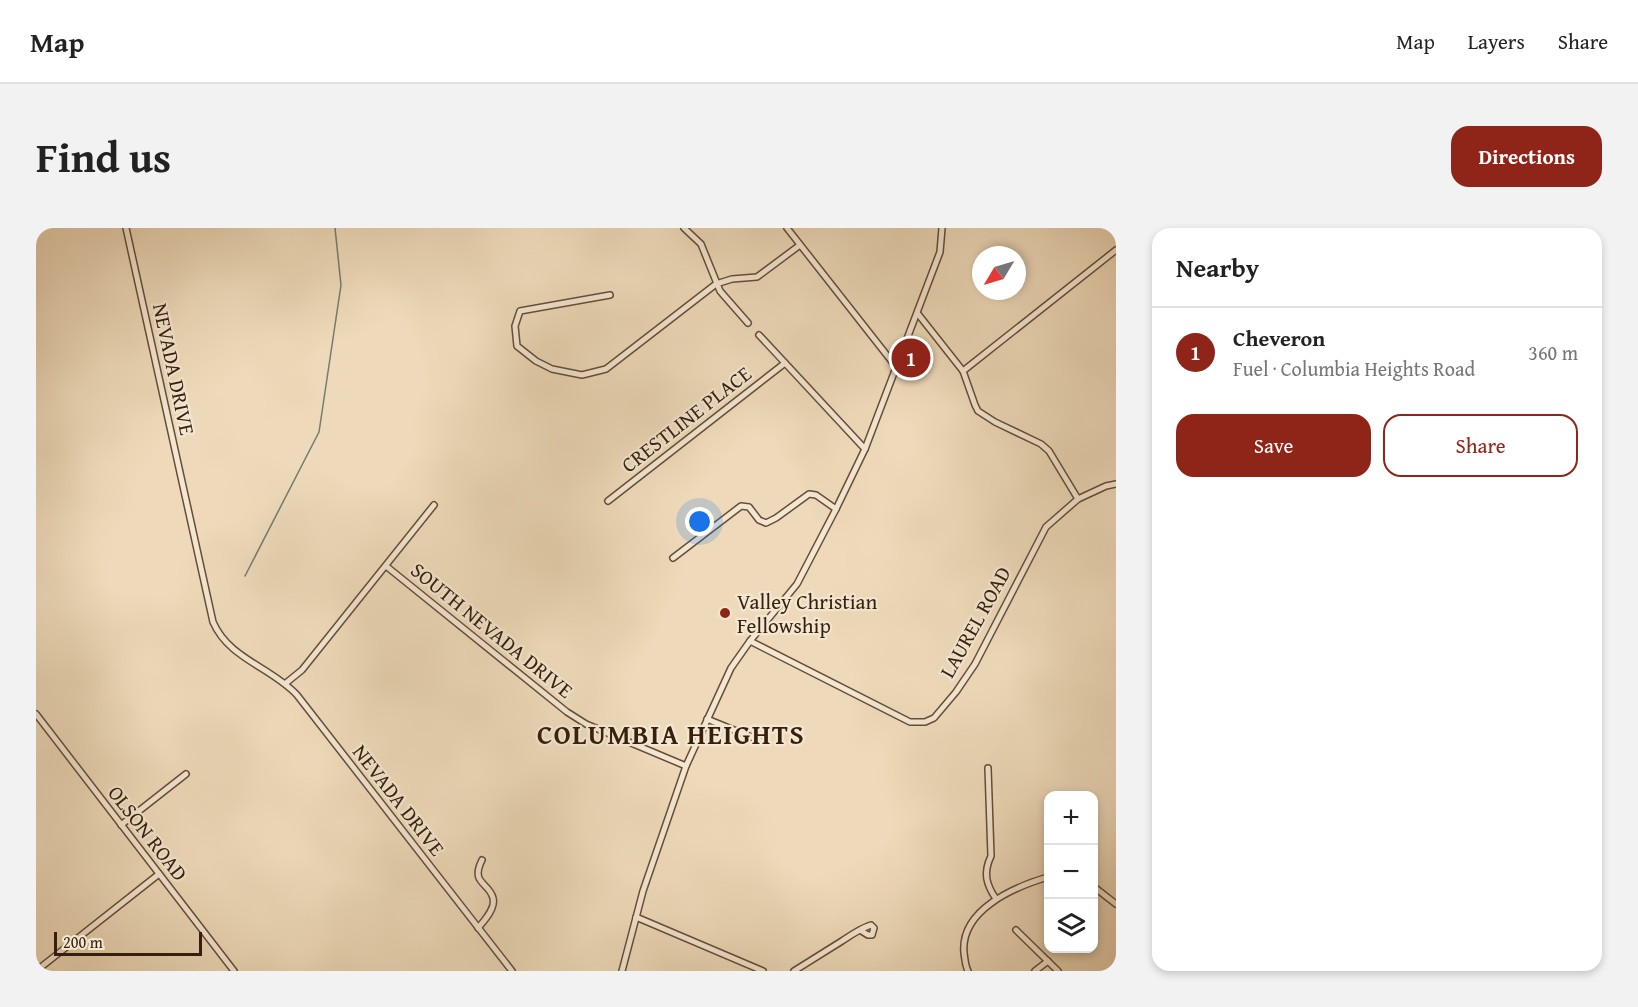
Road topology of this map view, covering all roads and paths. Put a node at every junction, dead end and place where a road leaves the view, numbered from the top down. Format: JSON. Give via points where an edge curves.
{"nodes":[{"id":1,"x":126,"y":228,"type":"edge"},
{"id":2,"x":684,"y":228,"type":"edge"},
{"id":3,"x":788,"y":228,"type":"edge"},
{"id":4,"x":942,"y":228,"type":"edge"},
{"id":5,"x":800,"y":244,"type":"junction"},
{"id":6,"x":1116,"y":250,"type":"edge"},
{"id":7,"x":716,"y":284,"type":"junction"},
{"id":8,"x":610,"y":295,"type":"dead end"},
{"id":9,"x":918,"y":314,"type":"junction"},
{"id":10,"x":748,"y":323,"type":"dead end"},
{"id":11,"x":759,"y":335,"type":"dead end"},
{"id":12,"x":785,"y":363,"type":"junction"},
{"id":13,"x":897,"y":368,"type":"junction"},
{"id":14,"x":963,"y":371,"type":"junction"},
{"id":15,"x":865,"y":449,"type":"junction"},
{"id":16,"x":1116,"y":484,"type":"edge"},
{"id":17,"x":1078,"y":499,"type":"junction"},
{"id":18,"x":608,"y":501,"type":"dead end"},
{"id":19,"x":434,"y":505,"type":"dead end"},
{"id":20,"x":836,"y":509,"type":"junction"},
{"id":21,"x":673,"y":558,"type":"dead end"},
{"id":22,"x":386,"y":566,"type":"junction"},
{"id":23,"x":750,"y":642,"type":"junction"},
{"id":24,"x":286,"y":683,"type":"junction"},
{"id":25,"x":36,"y":714,"type":"edge"},
{"id":26,"x":707,"y":719,"type":"junction"},
{"id":27,"x":761,"y":741,"type":"dead end"},
{"id":28,"x":686,"y":766,"type":"junction"},
{"id":29,"x":988,"y":768,"type":"dead end"},
{"id":30,"x":186,"y":774,"type":"dead end"},
{"id":31,"x":121,"y":825,"type":"junction"},
{"id":32,"x":482,"y":860,"type":"dead end"},
{"id":33,"x":159,"y":874,"type":"junction"},
{"id":34,"x":1044,"y":878,"type":"edge"},
{"id":35,"x":1098,"y":890,"type":"edge"},
{"id":36,"x":996,"y":900,"type":"junction"},
{"id":37,"x":1116,"y":904,"type":"edge"},
{"id":38,"x":636,"y":917,"type":"junction"},
{"id":39,"x":478,"y":928,"type":"junction"},
{"id":40,"x":860,"y":930,"type":"dead end"},
{"id":41,"x":1016,"y":930,"type":"dead end"},
{"id":42,"x":1048,"y":962,"type":"junction"},
{"id":43,"x":36,"y":971,"type":"edge"},
{"id":44,"x":234,"y":971,"type":"edge"},
{"id":45,"x":512,"y":971,"type":"edge"},
{"id":46,"x":622,"y":971,"type":"edge"},
{"id":47,"x":763,"y":971,"type":"edge"},
{"id":48,"x":794,"y":971,"type":"edge"},
{"id":49,"x":969,"y":971,"type":"edge"},
{"id":50,"x":1035,"y":971,"type":"edge"},
{"id":51,"x":1058,"y":971,"type":"edge"}],
"edges":[{"from":1,"to":24,"type":"street","name":"NEVADA DRIVE","via":[[213,622],[225,643]]},
{"from":2,"to":7,"type":"street","via":[[701,244]]},
{"from":3,"to":5,"type":"street"},
{"from":4,"to":9,"type":"street","via":[[940,252]]},
{"from":5,"to":7,"type":"street","via":[[757,278]]},
{"from":5,"to":13,"type":"street"},
{"from":6,"to":14,"type":"street"},
{"from":7,"to":8,"type":"street","via":[[606,369],[582,375],[552,369],[517,346],[515,326],[520,311]]},
{"from":7,"to":10,"type":"street"},
{"from":9,"to":13,"type":"street"},
{"from":9,"to":14,"type":"street"},
{"from":11,"to":12,"type":"street"},
{"from":12,"to":15,"type":"street"},
{"from":12,"to":18,"type":"street","name":"CRESTLINE PLACE"},
{"from":13,"to":15,"type":"street"},
{"from":14,"to":17,"type":"street","via":[[978,411],[1049,451]]},
{"from":15,"to":20,"type":"street"},
{"from":16,"to":17,"type":"street","name":"LAUREL ROAD"},
{"from":17,"to":23,"type":"street","name":"LAUREL ROAD","via":[[1046,527],[975,664],[947,703],[925,723],[910,722]]},
{"from":19,"to":22,"type":"street"},
{"from":20,"to":21,"type":"street","via":[[809,494],[766,523],[748,507],[741,506]]},
{"from":20,"to":23,"type":"street","via":[[797,584]]},
{"from":22,"to":24,"type":"street","name":"SOUTH NEVADA DRIVE","via":[[302,670]]},
{"from":22,"to":28,"type":"street","name":"SOUTH NEVADA DRIVE","via":[[567,712],[586,724]]},
{"from":23,"to":26,"type":"street","via":[[731,668]]},
{"from":24,"to":39,"type":"street","name":"NEVADA DRIVE"},
{"from":25,"to":31,"type":"street","name":"OLSON ROAD"},
{"from":26,"to":27,"type":"street"},
{"from":26,"to":28,"type":"street"},
{"from":28,"to":38,"type":"street"},
{"from":29,"to":36,"type":"street","via":[[992,856],[986,878]]},
{"from":30,"to":31,"type":"street"},
{"from":31,"to":33,"type":"street","name":"OLSON ROAD"},
{"from":32,"to":39,"type":"street","via":[[479,878],[493,898],[493,906]]},
{"from":33,"to":43,"type":"street"},
{"from":33,"to":44,"type":"street","name":"OLSON ROAD"},
{"from":34,"to":36,"type":"street"},
{"from":35,"to":37,"type":"street"},
{"from":36,"to":49,"type":"street","via":[[970,922],[963,941]]},
{"from":38,"to":46,"type":"street"},
{"from":38,"to":47,"type":"street"},
{"from":39,"to":45,"type":"street","name":"NEVADA DRIVE"},
{"from":40,"to":48,"type":"street"},
{"from":41,"to":42,"type":"street"},
{"from":42,"to":50,"type":"street"},
{"from":42,"to":51,"type":"street"}]}
